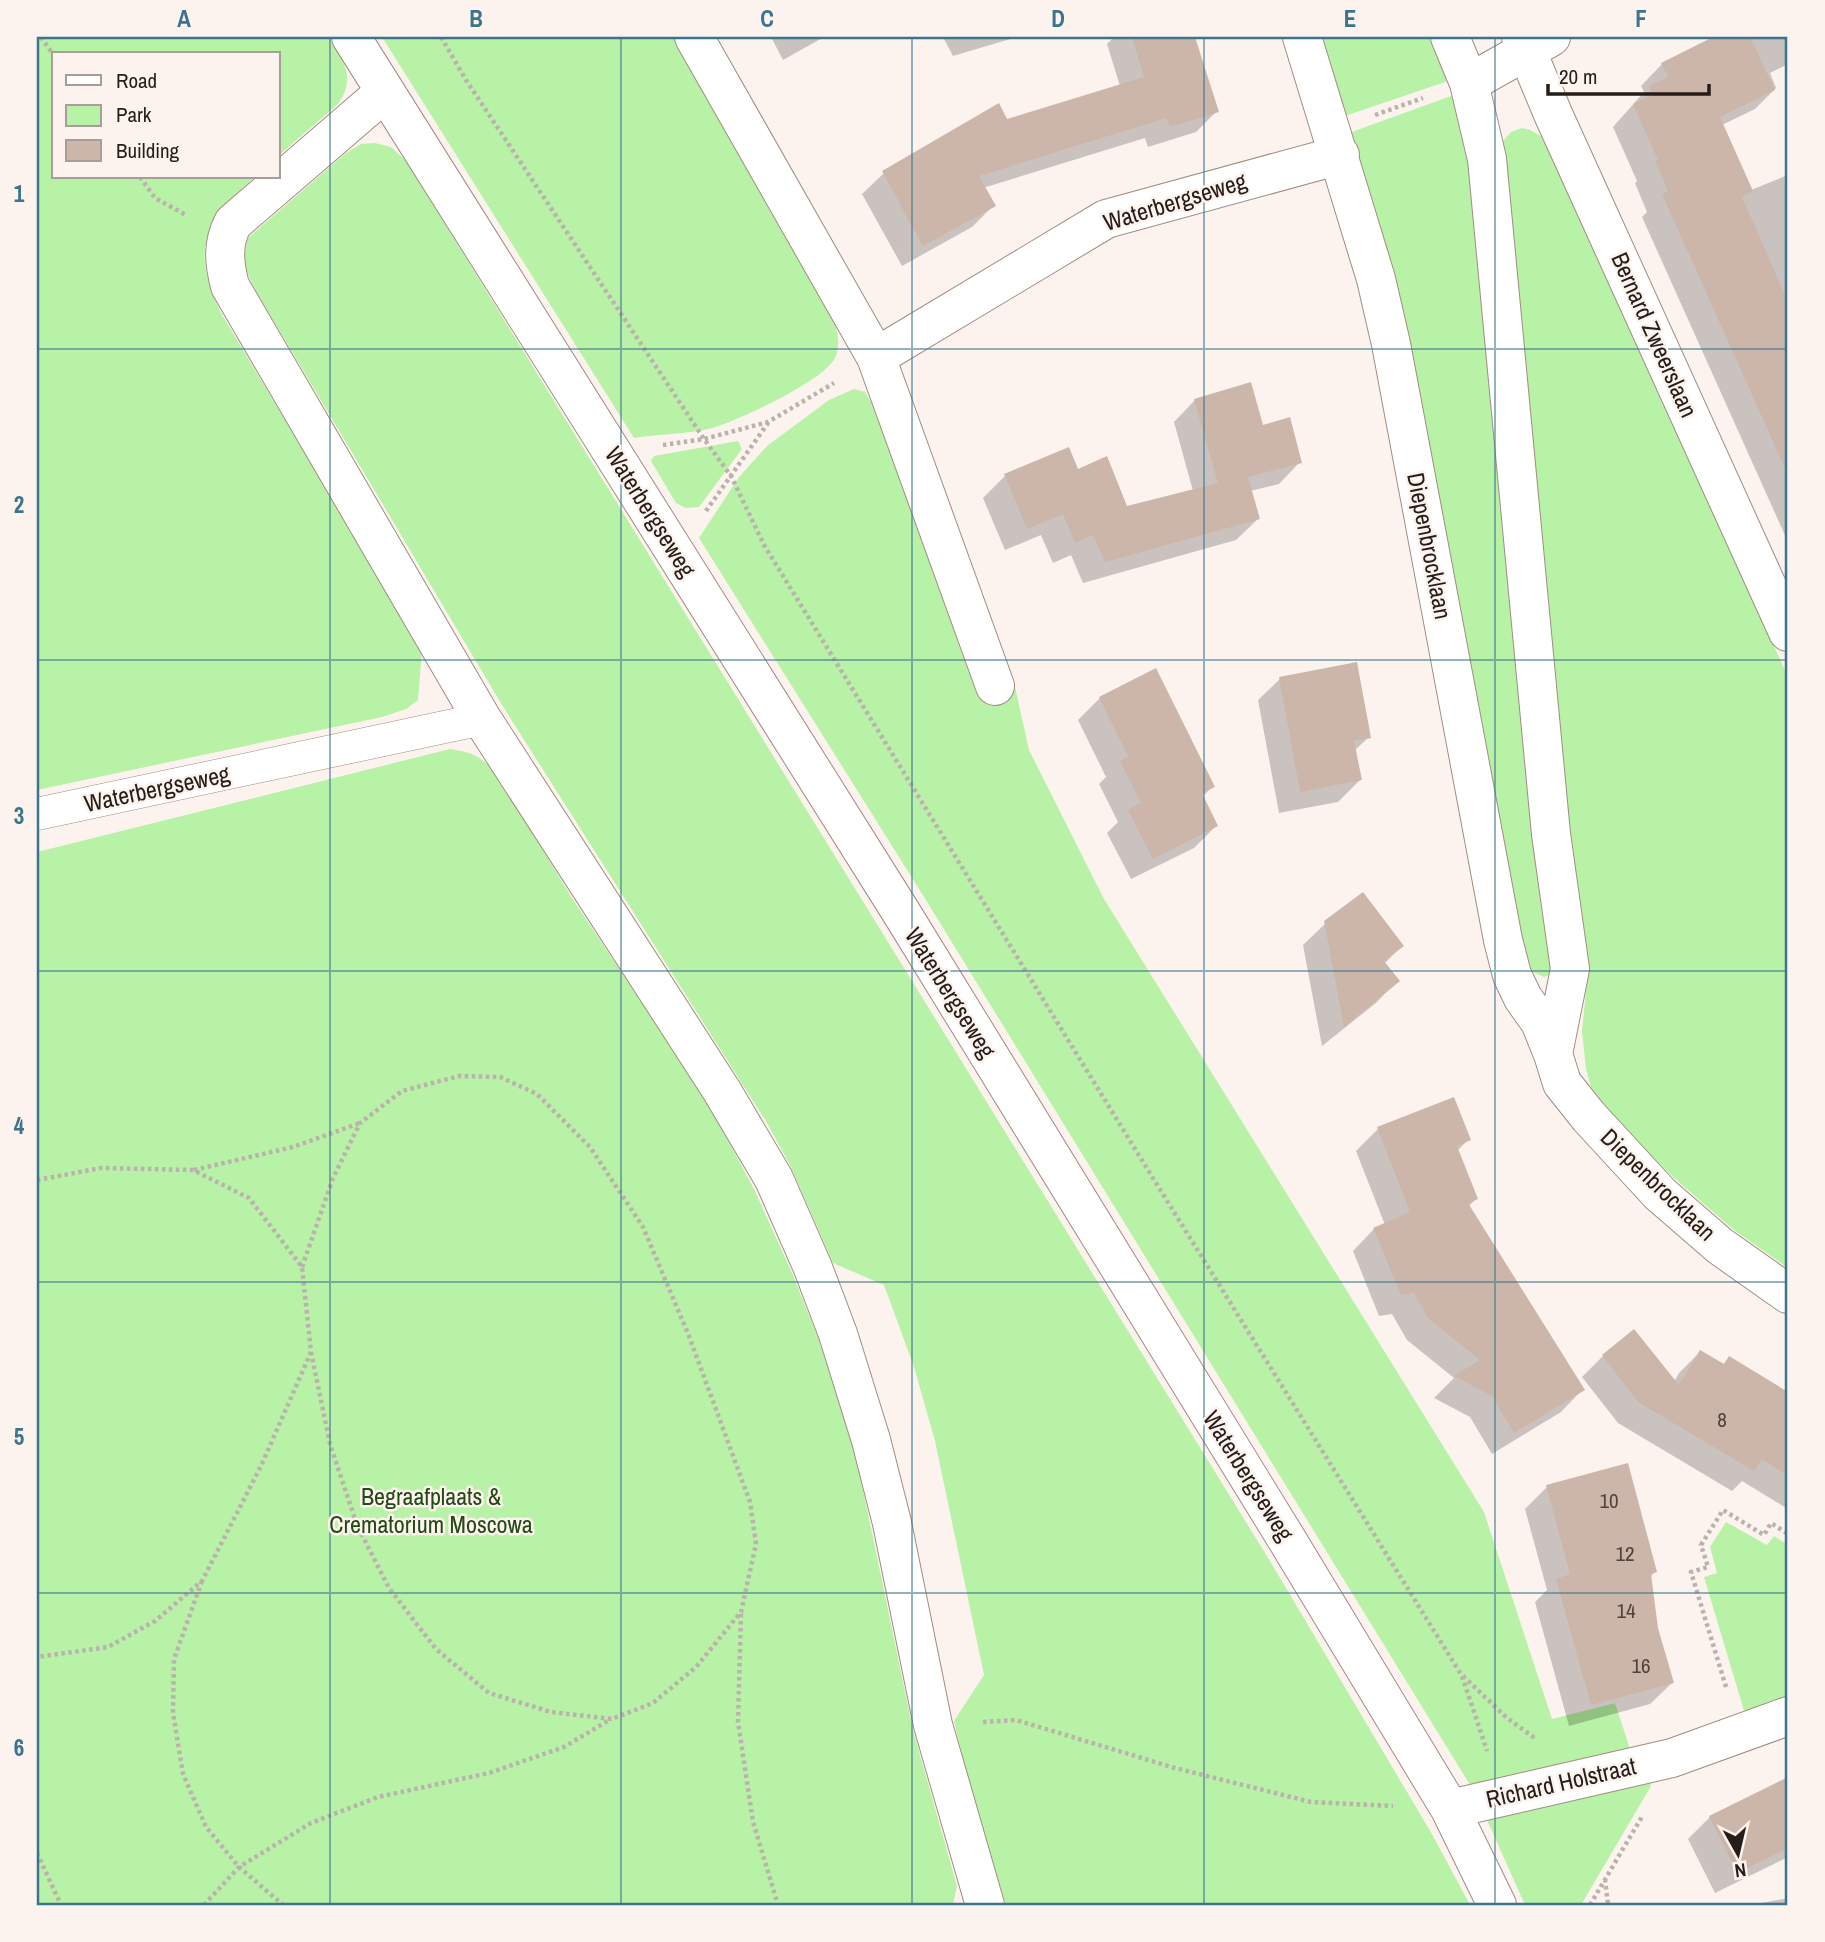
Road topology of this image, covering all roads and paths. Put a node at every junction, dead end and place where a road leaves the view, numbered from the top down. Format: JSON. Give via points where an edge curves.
{"nodes":[{"id":1,"x":41,"y":37,"type":"edge"},
{"id":2,"x":352,"y":37,"type":"edge"},
{"id":3,"x":440,"y":37,"type":"edge"},
{"id":4,"x":694,"y":37,"type":"edge"},
{"id":5,"x":1302,"y":37,"type":"edge"},
{"id":6,"x":1450,"y":37,"type":"edge"},
{"id":7,"x":1532,"y":41,"type":"edge"},
{"id":8,"x":52,"y":54,"type":"edge"},
{"id":9,"x":1469,"y":83,"type":"junction"},
{"id":10,"x":385,"y":92,"type":"junction"},
{"id":11,"x":1430,"y":96,"type":"dead end"},
{"id":12,"x":1365,"y":118,"type":"dead end"},
{"id":13,"x":1340,"y":155,"type":"junction"},
{"id":14,"x":141,"y":178,"type":"edge"},
{"id":15,"x":226,"y":237,"type":"junction"},
{"id":16,"x":876,"y":357,"type":"junction"},
{"id":17,"x":768,"y":422,"type":"junction"},
{"id":18,"x":704,"y":439,"type":"junction"},
{"id":19,"x":613,"y":453,"type":"junction"},
{"id":20,"x":731,"y":476,"type":"junction"},
{"id":21,"x":676,"y":552,"type":"junction"},
{"id":22,"x":1788,"y":632,"type":"edge"},
{"id":23,"x":995,"y":686,"type":"dead end"},
{"id":24,"x":482,"y":719,"type":"junction"},
{"id":25,"x":37,"y":814,"type":"edge"},
{"id":26,"x":1553,"y":1054,"type":"junction"},
{"id":27,"x":360,"y":1123,"type":"junction"},
{"id":28,"x":193,"y":1170,"type":"junction"},
{"id":29,"x":37,"y":1180,"type":"edge"},
{"id":30,"x":302,"y":1267,"type":"junction"},
{"id":31,"x":1788,"y":1294,"type":"edge"},
{"id":32,"x":311,"y":1352,"type":"junction"},
{"id":33,"x":1788,"y":1534,"type":"edge"},
{"id":34,"x":202,"y":1581,"type":"junction"},
{"id":35,"x":741,"y":1612,"type":"junction"},
{"id":36,"x":37,"y":1657,"type":"edge"},
{"id":37,"x":1462,"y":1676,"type":"junction"},
{"id":38,"x":1788,"y":1716,"type":"edge"},
{"id":39,"x":612,"y":1719,"type":"junction"},
{"id":40,"x":933,"y":1726,"type":"junction"},
{"id":41,"x":1741,"y":1734,"type":"junction"},
{"id":42,"x":1537,"y":1740,"type":"dead end"},
{"id":43,"x":1672,"y":1758,"type":"junction"},
{"id":44,"x":1504,"y":1797,"type":"junction"},
{"id":45,"x":1450,"y":1809,"type":"junction"},
{"id":46,"x":37,"y":1853,"type":"edge"},
{"id":47,"x":239,"y":1867,"type":"junction"},
{"id":48,"x":1605,"y":1879,"type":"junction"},
{"id":49,"x":61,"y":1905,"type":"edge"},
{"id":50,"x":204,"y":1905,"type":"edge"},
{"id":51,"x":283,"y":1905,"type":"edge"},
{"id":52,"x":778,"y":1905,"type":"edge"},
{"id":53,"x":985,"y":1905,"type":"edge"},
{"id":54,"x":1497,"y":1905,"type":"edge"},
{"id":55,"x":1590,"y":1905,"type":"edge"},
{"id":56,"x":1608,"y":1905,"type":"edge"}],
"edges":[{"from":1,"to":8,"type":"path"},
{"from":2,"to":10,"type":"street","name":"Waterbergseweg"},
{"from":3,"to":18,"type":"path"},
{"from":4,"to":16,"type":"street"},
{"from":5,"to":13,"type":"street","name":"Diepenbrocklaan"},
{"from":6,"to":9,"type":"street"},
{"from":7,"to":9,"type":"street"},
{"from":7,"to":22,"type":"street","name":"Bernard Zweerslaan"},
{"from":9,"to":26,"type":"street","via":[[1487,159],[1552,834],[1570,969]]},
{"from":10,"to":15,"type":"street","via":[[244,212]]},
{"from":10,"to":19,"type":"street","name":"Waterbergseweg"},
{"from":11,"to":12,"type":"path"},
{"from":13,"to":16,"type":"street","name":"Waterbergseweg","via":[[1106,219]]},
{"from":13,"to":26,"type":"street","name":"Diepenbrocklaan","via":[[1391,344],[1503,940],[1512,975]]},
{"from":14,"to":15,"type":"path","via":[[155,198]]},
{"from":15,"to":24,"type":"street","via":[[225,268],[239,304]]},
{"from":16,"to":17,"type":"path"},
{"from":16,"to":23,"type":"street"},
{"from":17,"to":18,"type":"path"},
{"from":17,"to":20,"type":"path"},
{"from":18,"to":19,"type":"path"},
{"from":18,"to":20,"type":"path"},
{"from":19,"to":21,"type":"street","name":"Waterbergseweg"},
{"from":20,"to":21,"type":"path"},
{"from":20,"to":37,"type":"path","via":[[764,544]]},
{"from":21,"to":45,"type":"street","name":"Waterbergseweg"},
{"from":24,"to":25,"type":"lane","name":"Waterbergseweg"},
{"from":24,"to":40,"type":"street","via":[[774,1178],[838,1334],[871,1440]]},
{"from":26,"to":31,"type":"street","name":"Diepenbrocklaan","via":[[1562,1083],[1660,1194],[1720,1246]]},
{"from":27,"to":28,"type":"path","via":[[293,1147]]},
{"from":27,"to":30,"type":"path","via":[[333,1178]]},
{"from":27,"to":35,"type":"path","via":[[402,1091],[459,1076],[500,1077],[537,1094],[590,1147],[643,1227],[750,1502],[755,1544]]},
{"from":28,"to":29,"type":"path","via":[[101,1168]]},
{"from":28,"to":30,"type":"path","via":[[249,1198]]},
{"from":30,"to":32,"type":"path"},
{"from":32,"to":34,"type":"path","via":[[261,1466]]},
{"from":32,"to":39,"type":"path","via":[[330,1444],[357,1525],[389,1588],[436,1649],[489,1693],[551,1712]]},
{"from":33,"to":41,"type":"path","via":[[1771,1523],[1763,1535],[1723,1510],[1701,1545],[1707,1567],[1692,1572]]},
{"from":34,"to":36,"type":"path","via":[[155,1621],[108,1647]]},
{"from":34,"to":47,"type":"path","via":[[174,1659],[173,1713],[183,1774],[206,1827]]},
{"from":35,"to":39,"type":"path","via":[[688,1674],[653,1703]]},
{"from":35,"to":52,"type":"path","via":[[737,1722],[753,1822]]},
{"from":37,"to":42,"type":"path"},
{"from":37,"to":44,"type":"path"},
{"from":38,"to":41,"type":"street","name":"Richard Holstraat"},
{"from":39,"to":47,"type":"path","via":[[552,1752],[489,1773],[378,1797],[311,1823]]},
{"from":40,"to":45,"type":"path","via":[[1016,1720],[1175,1768],[1311,1802]]},
{"from":40,"to":53,"type":"street"},
{"from":41,"to":43,"type":"street","name":"Richard Holstraat"},
{"from":43,"to":44,"type":"street","name":"Richard Holstraat"},
{"from":43,"to":48,"type":"path","name":"Richard Holstraat"},
{"from":44,"to":45,"type":"street","name":"Richard Holstraat"},
{"from":45,"to":54,"type":"street","name":"Waterbergseweg"},
{"from":46,"to":49,"type":"path"},
{"from":47,"to":50,"type":"path"},
{"from":47,"to":51,"type":"path"},
{"from":48,"to":55,"type":"path","name":"Richard Holstraat"},
{"from":48,"to":56,"type":"path"}]}
